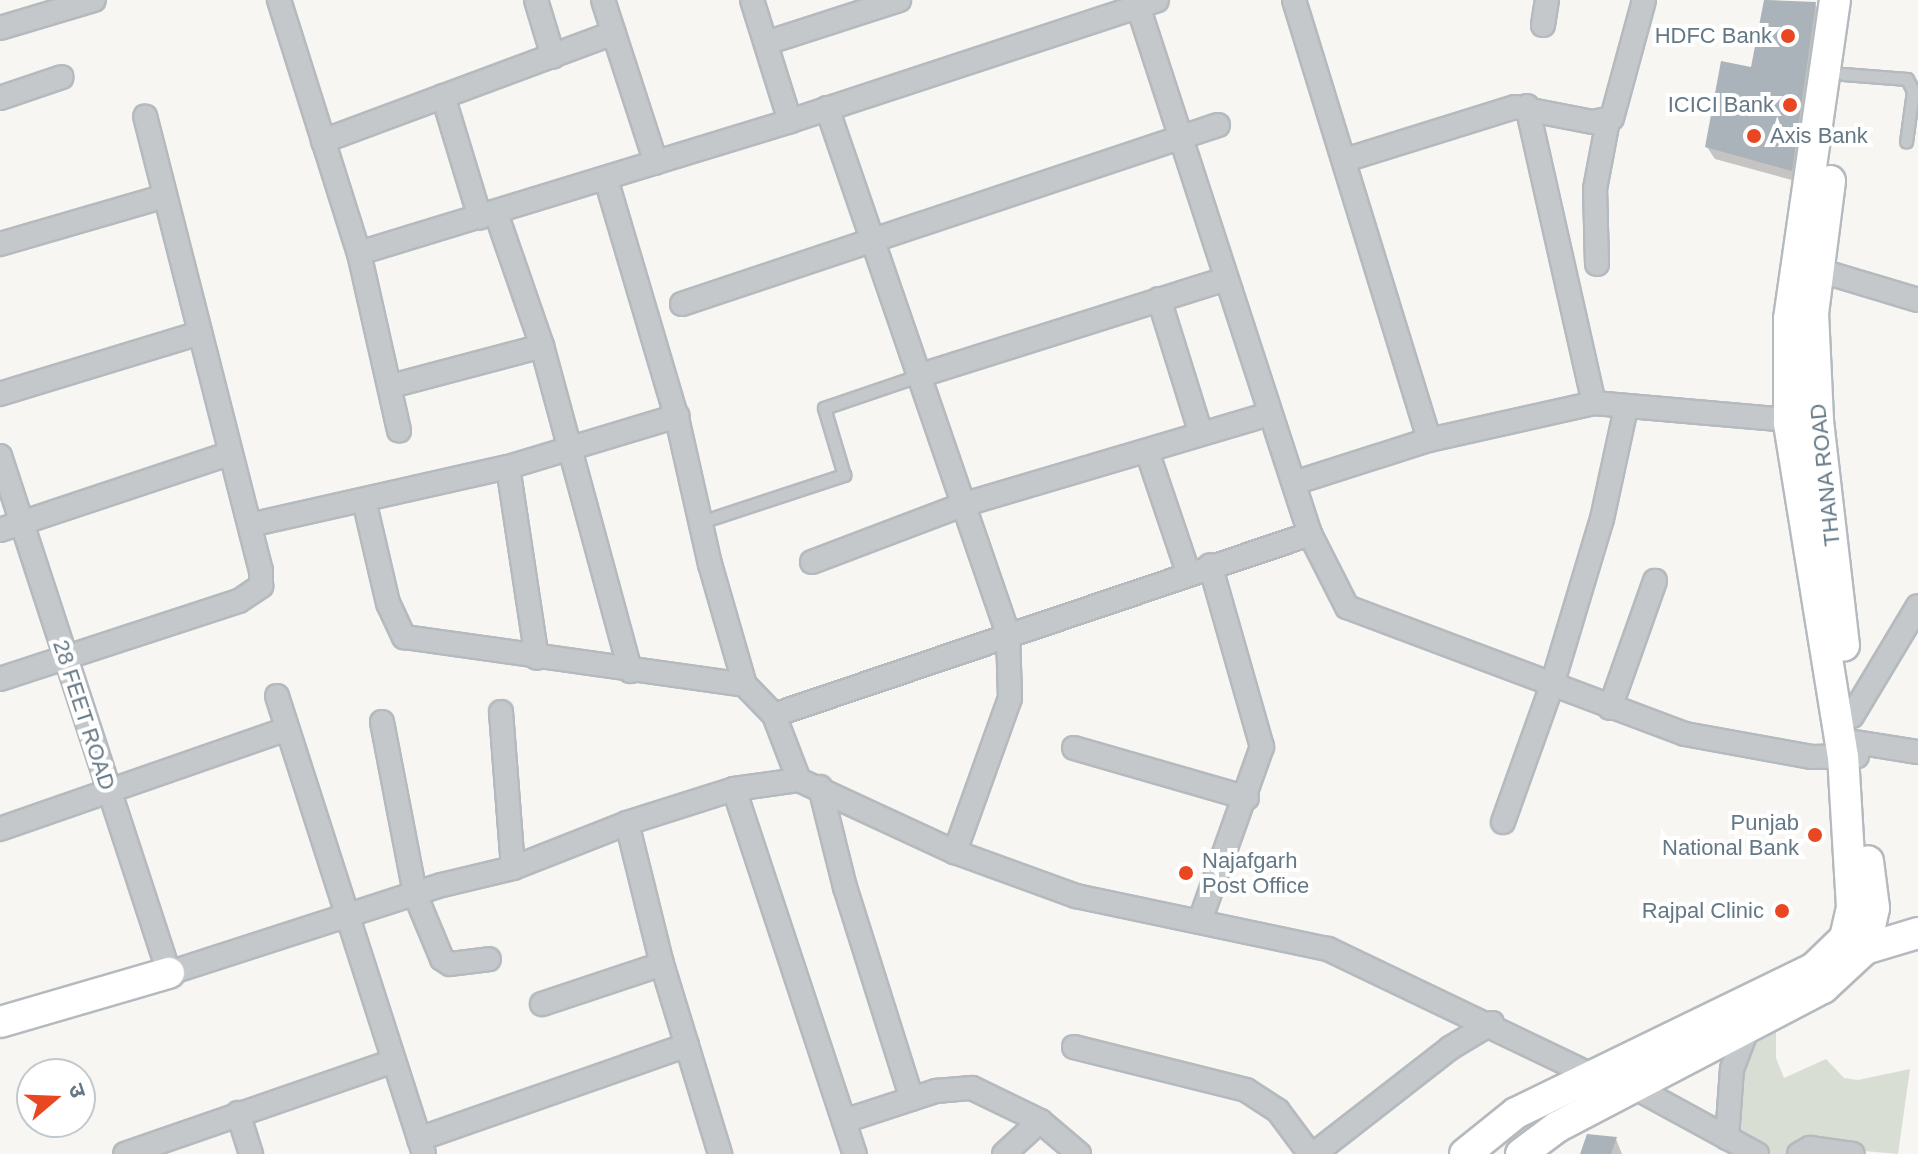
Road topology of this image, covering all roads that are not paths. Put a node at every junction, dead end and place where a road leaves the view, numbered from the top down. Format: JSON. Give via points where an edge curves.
{"nodes":[{"id":1,"x":94,"y":0,"type":"edge"},
{"id":2,"x":279,"y":0,"type":"edge"},
{"id":3,"x":536,"y":0,"type":"edge"},
{"id":4,"x":603,"y":0,"type":"edge"},
{"id":5,"x":752,"y":0,"type":"edge"},
{"id":6,"x":899,"y":0,"type":"edge"},
{"id":7,"x":1294,"y":0,"type":"edge"},
{"id":8,"x":1547,"y":0,"type":"edge"},
{"id":9,"x":1644,"y":0,"type":"edge"},
{"id":10,"x":1842,"y":1,"type":"edge"},
{"id":11,"x":1147,"y":3,"type":"edge"},
{"id":12,"x":1543,"y":25,"type":"dead end"},
{"id":13,"x":0,"y":28,"type":"edge"},
{"id":14,"x":614,"y":33,"type":"junction"},
{"id":15,"x":766,"y":43,"type":"junction"},
{"id":16,"x":553,"y":56,"type":"junction"},
{"id":17,"x":1843,"y":74,"type":"junction"},
{"id":18,"x":62,"y":77,"type":"dead end"},
{"id":19,"x":443,"y":96,"type":"junction"},
{"id":20,"x":0,"y":98,"type":"edge"},
{"id":21,"x":1527,"y":106,"type":"junction"},
{"id":22,"x":827,"y":108,"type":"junction"},
{"id":23,"x":145,"y":117,"type":"dead end"},
{"id":24,"x":1608,"y":120,"type":"junction"},
{"id":25,"x":790,"y":121,"type":"junction"},
{"id":26,"x":1218,"y":125,"type":"dead end"},
{"id":27,"x":1183,"y":136,"type":"junction"},
{"id":28,"x":323,"y":141,"type":"junction"},
{"id":29,"x":1906,"y":142,"type":"dead end"},
{"id":30,"x":1345,"y":160,"type":"junction"},
{"id":31,"x":656,"y":163,"type":"junction"},
{"id":32,"x":606,"y":179,"type":"junction"},
{"id":33,"x":165,"y":196,"type":"junction"},
{"id":34,"x":488,"y":216,"type":"junction"},
{"id":35,"x":872,"y":240,"type":"junction"},
{"id":36,"x":0,"y":244,"type":"edge"},
{"id":37,"x":359,"y":253,"type":"junction"},
{"id":38,"x":1597,"y":264,"type":"dead end"},
{"id":39,"x":1818,"y":270,"type":"junction"},
{"id":40,"x":1225,"y":279,"type":"junction"},
{"id":41,"x":1159,"y":299,"type":"junction"},
{"id":42,"x":1918,"y":300,"type":"edge"},
{"id":43,"x":682,"y":304,"type":"dead end"},
{"id":44,"x":200,"y":333,"type":"junction"},
{"id":45,"x":542,"y":346,"type":"junction"},
{"id":46,"x":918,"y":376,"type":"junction"},
{"id":47,"x":391,"y":386,"type":"junction"},
{"id":48,"x":0,"y":394,"type":"edge"},
{"id":49,"x":1594,"y":403,"type":"junction"},
{"id":50,"x":1626,"y":408,"type":"junction"},
{"id":51,"x":1270,"y":414,"type":"junction"},
{"id":52,"x":677,"y":416,"type":"junction"},
{"id":53,"x":1803,"y":421,"type":"junction"},
{"id":54,"x":399,"y":431,"type":"dead end"},
{"id":55,"x":1201,"y":434,"type":"junction"},
{"id":56,"x":1429,"y":440,"type":"junction"},
{"id":57,"x":571,"y":449,"type":"junction"},
{"id":58,"x":1147,"y":451,"type":"junction"},
{"id":59,"x":231,"y":453,"type":"junction"},
{"id":60,"x":0,"y":456,"type":"edge"},
{"id":61,"x":508,"y":467,"type":"junction"},
{"id":62,"x":1294,"y":483,"type":"junction"},
{"id":63,"x":364,"y":500,"type":"junction"},
{"id":64,"x":962,"y":505,"type":"junction"},
{"id":65,"x":23,"y":522,"type":"junction"},
{"id":66,"x":701,"y":522,"type":"junction"},
{"id":67,"x":250,"y":525,"type":"junction"},
{"id":68,"x":0,"y":530,"type":"edge"},
{"id":69,"x":1310,"y":534,"type":"junction"},
{"id":70,"x":812,"y":562,"type":"dead end"},
{"id":71,"x":1199,"y":568,"type":"junction"},
{"id":72,"x":1655,"y":581,"type":"dead end"},
{"id":73,"x":1918,"y":606,"type":"edge"},
{"id":74,"x":1008,"y":634,"type":"junction"},
{"id":75,"x":65,"y":657,"type":"junction"},
{"id":76,"x":537,"y":658,"type":"junction"},
{"id":77,"x":630,"y":671,"type":"junction"},
{"id":78,"x":0,"y":679,"type":"edge"},
{"id":79,"x":1553,"y":682,"type":"junction"},
{"id":80,"x":745,"y":685,"type":"junction"},
{"id":81,"x":277,"y":696,"type":"dead end"},
{"id":82,"x":1610,"y":708,"type":"junction"},
{"id":83,"x":501,"y":712,"type":"dead end"},
{"id":84,"x":774,"y":715,"type":"junction"},
{"id":85,"x":382,"y":722,"type":"dead end"},
{"id":86,"x":287,"y":729,"type":"junction"},
{"id":87,"x":1852,"y":743,"type":"junction"},
{"id":88,"x":1074,"y":748,"type":"dead end"},
{"id":89,"x":1918,"y":752,"type":"edge"},
{"id":90,"x":810,"y":784,"type":"junction"},
{"id":91,"x":734,"y":789,"type":"junction"},
{"id":92,"x":110,"y":795,"type":"junction"},
{"id":93,"x":1247,"y":798,"type":"junction"},
{"id":94,"x":1503,"y":822,"type":"dead end"},
{"id":95,"x":627,"y":823,"type":"junction"},
{"id":96,"x":0,"y":829,"type":"edge"},
{"id":97,"x":955,"y":852,"type":"junction"},
{"id":98,"x":513,"y":868,"type":"junction"},
{"id":99,"x":415,"y":894,"type":"junction"},
{"id":100,"x":350,"y":918,"type":"junction"},
{"id":101,"x":1201,"y":918,"type":"junction"},
{"id":102,"x":1918,"y":933,"type":"edge"},
{"id":103,"x":1855,"y":944,"type":"junction"},
{"id":104,"x":489,"y":959,"type":"dead end"},
{"id":105,"x":662,"y":964,"type":"junction"},
{"id":106,"x":169,"y":973,"type":"junction"},
{"id":107,"x":542,"y":1004,"type":"dead end"},
{"id":108,"x":0,"y":1022,"type":"edge"},
{"id":109,"x":1492,"y":1023,"type":"junction"},
{"id":110,"x":1748,"y":1027,"type":"junction"},
{"id":111,"x":687,"y":1045,"type":"junction"},
{"id":112,"x":1074,"y":1047,"type":"dead end"},
{"id":113,"x":393,"y":1061,"type":"junction"},
{"id":114,"x":1593,"y":1076,"type":"junction"},
{"id":115,"x":1636,"y":1088,"type":"junction"},
{"id":116,"x":912,"y":1099,"type":"junction"},
{"id":117,"x":238,"y":1113,"type":"junction"},
{"id":118,"x":844,"y":1121,"type":"junction"},
{"id":119,"x":1040,"y":1121,"type":"junction"},
{"id":120,"x":1727,"y":1138,"type":"junction"},
{"id":121,"x":421,"y":1146,"type":"edge"},
{"id":122,"x":1527,"y":1151,"type":"edge"},
{"id":123,"x":125,"y":1154,"type":"edge"},
{"id":124,"x":251,"y":1154,"type":"edge"},
{"id":125,"x":720,"y":1154,"type":"edge"},
{"id":126,"x":855,"y":1154,"type":"edge"},
{"id":127,"x":1004,"y":1154,"type":"edge"},
{"id":128,"x":1079,"y":1154,"type":"edge"},
{"id":129,"x":1312,"y":1154,"type":"edge"},
{"id":130,"x":1465,"y":1154,"type":"edge"},
{"id":131,"x":1757,"y":1154,"type":"edge"},
{"id":132,"x":1799,"y":1154,"type":"edge"},
{"id":133,"x":1853,"y":1154,"type":"edge"}],
"edges":[{"from":1,"to":13,"type":"street"},
{"from":2,"to":28,"type":"street"},
{"from":3,"to":16,"type":"street"},
{"from":4,"to":14,"type":"street"},
{"from":5,"to":15,"type":"street"},
{"from":6,"to":15,"type":"street"},
{"from":7,"to":30,"type":"street"},
{"from":8,"to":12,"type":"street"},
{"from":9,"to":24,"type":"street","via":[[1618,103]]},
{"from":10,"to":17,"type":"main road","name":"THANA ROAD"},
{"from":10,"to":53,"type":"main road","via":[[1789,319]]},
{"from":11,"to":22,"type":"street"},
{"from":11,"to":27,"type":"street"},
{"from":14,"to":16,"type":"street"},
{"from":14,"to":31,"type":"street"},
{"from":15,"to":25,"type":"street"},
{"from":16,"to":19,"type":"street"},
{"from":17,"to":29,"type":"lane","via":[[1907,79],[1913,91]]},
{"from":17,"to":39,"type":"main road","name":"THANA ROAD"},
{"from":18,"to":20,"type":"street"},
{"from":19,"to":28,"type":"street"},
{"from":19,"to":34,"type":"street"},
{"from":21,"to":24,"type":"street","via":[[1593,122]]},
{"from":21,"to":30,"type":"street"},
{"from":21,"to":49,"type":"street"},
{"from":22,"to":25,"type":"street"},
{"from":22,"to":35,"type":"street"},
{"from":23,"to":33,"type":"street"},
{"from":24,"to":38,"type":"street","via":[[1595,189]]},
{"from":25,"to":31,"type":"street"},
{"from":26,"to":27,"type":"street"},
{"from":27,"to":35,"type":"street"},
{"from":27,"to":40,"type":"street"},
{"from":28,"to":37,"type":"street"},
{"from":30,"to":56,"type":"street"},
{"from":31,"to":32,"type":"street"},
{"from":32,"to":34,"type":"street"},
{"from":32,"to":52,"type":"street"},
{"from":33,"to":36,"type":"street"},
{"from":33,"to":44,"type":"street"},
{"from":34,"to":37,"type":"street"},
{"from":34,"to":45,"type":"street"},
{"from":35,"to":43,"type":"street"},
{"from":35,"to":46,"type":"street"},
{"from":37,"to":47,"type":"street"},
{"from":39,"to":42,"type":"street"},
{"from":39,"to":53,"type":"main road","name":"THANA ROAD"},
{"from":40,"to":41,"type":"street"},
{"from":40,"to":51,"type":"street"},
{"from":41,"to":46,"type":"street"},
{"from":41,"to":55,"type":"street"},
{"from":44,"to":48,"type":"street"},
{"from":44,"to":59,"type":"street"},
{"from":45,"to":47,"type":"street"},
{"from":45,"to":57,"type":"street"},
{"from":46,"to":64,"type":"street"},
{"from":46,"to":66,"type":"lane","via":[[824,408],[844,475]]},
{"from":47,"to":54,"type":"street"},
{"from":49,"to":50,"type":"street"},
{"from":49,"to":56,"type":"street"},
{"from":50,"to":53,"type":"street"},
{"from":50,"to":79,"type":"street","via":[[1602,519]]},
{"from":51,"to":55,"type":"street"},
{"from":51,"to":62,"type":"street"},
{"from":52,"to":57,"type":"street"},
{"from":52,"to":66,"type":"street"},
{"from":53,"to":87,"type":"main road","name":"THANA ROAD"},
{"from":53,"to":87,"type":"main road"},
{"from":55,"to":58,"type":"street"},
{"from":56,"to":62,"type":"street"},
{"from":57,"to":61,"type":"street"},
{"from":57,"to":77,"type":"street"},
{"from":58,"to":64,"type":"street"},
{"from":58,"to":71,"type":"street"},
{"from":59,"to":65,"type":"street"},
{"from":59,"to":67,"type":"street"},
{"from":60,"to":65,"type":"street","name":"28 FEET ROAD"},
{"from":61,"to":63,"type":"street"},
{"from":61,"to":76,"type":"street"},
{"from":62,"to":69,"type":"street"},
{"from":63,"to":67,"type":"street"},
{"from":63,"to":76,"type":"street","via":[[388,603],[404,637]]},
{"from":64,"to":70,"type":"street"},
{"from":64,"to":74,"type":"street"},
{"from":65,"to":68,"type":"street"},
{"from":65,"to":75,"type":"street","name":"28 FEET ROAD"},
{"from":66,"to":80,"type":"street"},
{"from":67,"to":75,"type":"street","via":[[261,571],[261,586],[253,595]]},
{"from":69,"to":71,"type":"street"},
{"from":69,"to":79,"type":"street","via":[[1347,607]]},
{"from":71,"to":74,"type":"street"},
{"from":71,"to":93,"type":"street","via":[[1260,731],[1259,763]]},
{"from":72,"to":82,"type":"street"},
{"from":73,"to":87,"type":"street"},
{"from":74,"to":84,"type":"street"},
{"from":74,"to":97,"type":"street","via":[[1010,698]]},
{"from":75,"to":78,"type":"street"},
{"from":75,"to":92,"type":"street","name":"28 FEET ROAD"},
{"from":76,"to":77,"type":"street"},
{"from":77,"to":80,"type":"street"},
{"from":79,"to":82,"type":"street"},
{"from":79,"to":94,"type":"street"},
{"from":80,"to":84,"type":"street"},
{"from":81,"to":86,"type":"street"},
{"from":82,"to":87,"type":"street","via":[[1730,745]]},
{"from":83,"to":98,"type":"street"},
{"from":84,"to":90,"type":"street"},
{"from":85,"to":99,"type":"street"},
{"from":86,"to":92,"type":"street"},
{"from":86,"to":100,"type":"street"},
{"from":87,"to":89,"type":"street"},
{"from":87,"to":103,"type":"main road","name":"THANA ROAD","via":[[1874,908]]},
{"from":88,"to":93,"type":"street"},
{"from":90,"to":91,"type":"street"},
{"from":90,"to":97,"type":"street"},
{"from":90,"to":116,"type":"street"},
{"from":91,"to":95,"type":"street"},
{"from":91,"to":118,"type":"street"},
{"from":92,"to":96,"type":"street"},
{"from":92,"to":106,"type":"street","name":"28 FEET ROAD"},
{"from":93,"to":101,"type":"street"},
{"from":95,"to":98,"type":"street"},
{"from":95,"to":105,"type":"street"},
{"from":97,"to":101,"type":"street","via":[[1076,896]]},
{"from":98,"to":99,"type":"street"},
{"from":99,"to":100,"type":"street"},
{"from":99,"to":104,"type":"street","via":[[446,964]]},
{"from":100,"to":106,"type":"street"},
{"from":100,"to":113,"type":"street"},
{"from":101,"to":109,"type":"street","via":[[1328,949]]},
{"from":102,"to":103,"type":"main road"},
{"from":103,"to":110,"type":"main road","via":[[1823,988]]},
{"from":103,"to":114,"type":"main road"},
{"from":105,"to":107,"type":"street"},
{"from":105,"to":111,"type":"street"},
{"from":106,"to":108,"type":"main road"},
{"from":109,"to":114,"type":"street"},
{"from":109,"to":129,"type":"street","via":[[1450,1048]]},
{"from":110,"to":115,"type":"main road"},
{"from":110,"to":120,"type":"street","via":[[1732,1069]]},
{"from":111,"to":121,"type":"street"},
{"from":111,"to":125,"type":"street"},
{"from":112,"to":129,"type":"street","via":[[1246,1090],[1278,1111]]},
{"from":113,"to":117,"type":"street"},
{"from":113,"to":121,"type":"street"},
{"from":114,"to":130,"type":"main road","via":[[1516,1113]]},
{"from":115,"to":120,"type":"street"},
{"from":115,"to":122,"type":"main road","via":[[1557,1127]]},
{"from":116,"to":118,"type":"street"},
{"from":116,"to":119,"type":"street","via":[[958,1086],[972,1088]]},
{"from":117,"to":123,"type":"street"},
{"from":117,"to":124,"type":"street"},
{"from":118,"to":126,"type":"street"},
{"from":119,"to":127,"type":"street"},
{"from":119,"to":128,"type":"street"},
{"from":120,"to":131,"type":"street"},
{"from":132,"to":133,"type":"street","via":[[1810,1148]]}]}
